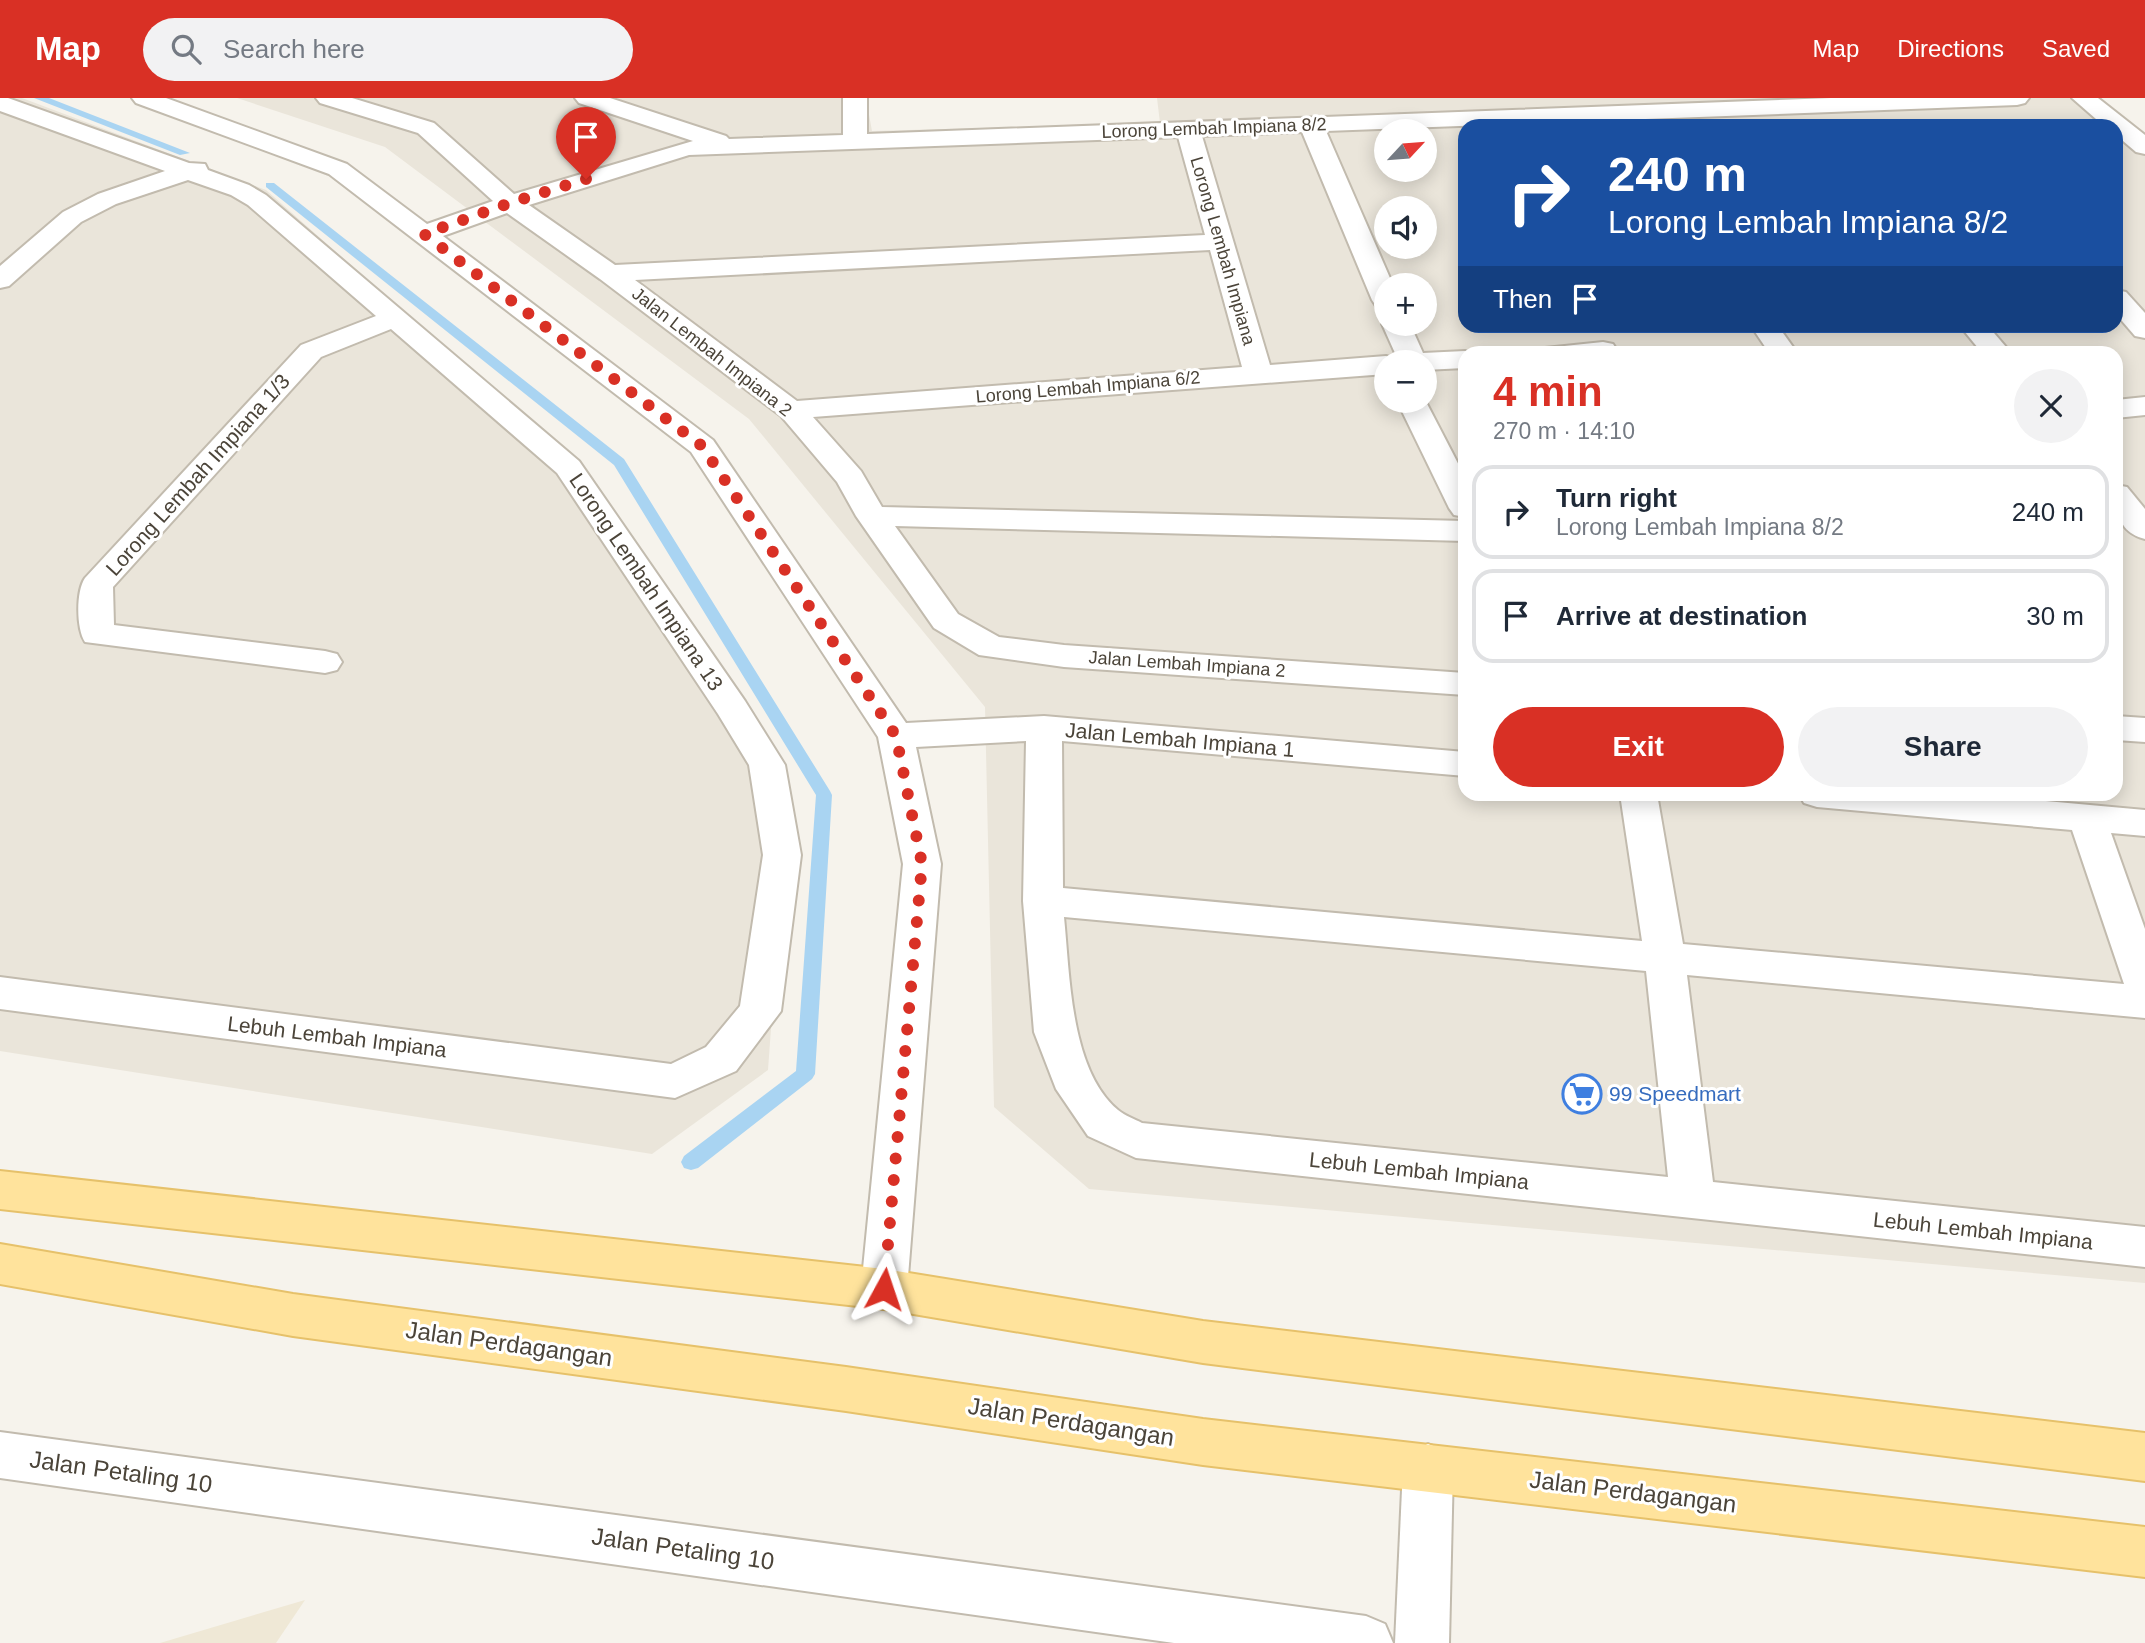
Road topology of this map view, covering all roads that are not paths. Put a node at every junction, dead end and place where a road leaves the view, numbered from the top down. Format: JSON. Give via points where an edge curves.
{"nodes":[{"id":1,"x":144,"y":98,"type":"edge"},
{"id":2,"x":328,"y":98,"type":"edge"},
{"id":3,"x":587,"y":98,"type":"edge"},
{"id":4,"x":855,"y":98,"type":"edge"},
{"id":5,"x":2017,"y":98,"type":"edge"},
{"id":6,"x":2084,"y":98,"type":"edge"},
{"id":7,"x":1932,"y":101,"type":"junction"},
{"id":8,"x":0,"y":103,"type":"edge"},
{"id":9,"x":1789,"y":107,"type":"junction"},
{"id":10,"x":1639,"y":119,"type":"edge"},
{"id":11,"x":1799,"y":119,"type":"edge"},
{"id":12,"x":1949,"y":119,"type":"edge"},
{"id":13,"x":2110,"y":119,"type":"edge"},
{"id":14,"x":1458,"y":122,"type":"edge"},
{"id":15,"x":1311,"y":125,"type":"junction"},
{"id":16,"x":1188,"y":129,"type":"junction"},
{"id":17,"x":2123,"y":130,"type":"edge"},
{"id":18,"x":262,"y":140,"type":"junction"},
{"id":19,"x":855,"y":142,"type":"junction"},
{"id":20,"x":733,"y":146,"type":"junction"},
{"id":21,"x":2145,"y":148,"type":"edge"},
{"id":22,"x":188,"y":172,"type":"junction"},
{"id":23,"x":510,"y":203,"type":"junction"},
{"id":24,"x":424,"y":234,"type":"junction"},
{"id":25,"x":1221,"y":242,"type":"junction"},
{"id":26,"x":609,"y":273,"type":"junction"},
{"id":27,"x":1374,"y":273,"type":"edge"},
{"id":28,"x":0,"y":280,"type":"edge"},
{"id":29,"x":2123,"y":306,"type":"edge"},
{"id":30,"x":396,"y":318,"type":"junction"},
{"id":31,"x":2145,"y":330,"type":"edge"},
{"id":32,"x":1458,"y":359,"type":"edge"},
{"id":33,"x":1437,"y":361,"type":"edge"},
{"id":34,"x":1374,"y":366,"type":"edge"},
{"id":35,"x":1258,"y":373,"type":"junction"},
{"id":36,"x":2145,"y":406,"type":"edge"},
{"id":37,"x":2123,"y":408,"type":"edge"},
{"id":38,"x":791,"y":410,"type":"junction"},
{"id":39,"x":1418,"y":413,"type":"edge"},
{"id":40,"x":1458,"y":494,"type":"edge"},
{"id":41,"x":2123,"y":502,"type":"edge"},
{"id":42,"x":872,"y":516,"type":"junction"},
{"id":43,"x":2145,"y":529,"type":"edge"},
{"id":44,"x":1458,"y":531,"type":"edge"},
{"id":45,"x":325,"y":662,"type":"dead end"},
{"id":46,"x":1458,"y":684,"type":"edge"},
{"id":47,"x":1044,"y":728,"type":"junction"},
{"id":48,"x":2123,"y":728,"type":"edge"},
{"id":49,"x":2145,"y":730,"type":"edge"},
{"id":50,"x":896,"y":736,"type":"junction"},
{"id":51,"x":1458,"y":763,"type":"edge"},
{"id":52,"x":1639,"y":801,"type":"edge"},
{"id":53,"x":1899,"y":801,"type":"edge"},
{"id":54,"x":2085,"y":817,"type":"junction"},
{"id":55,"x":2145,"y":823,"type":"edge"},
{"id":56,"x":1043,"y":901,"type":"junction"},
{"id":57,"x":1665,"y":958,"type":"junction"},
{"id":58,"x":2145,"y":985,"type":"edge"},
{"id":59,"x":0,"y":993,"type":"edge"},
{"id":60,"x":2145,"y":1002,"type":"edge"},
{"id":61,"x":675,"y":1081,"type":"joint"},
{"id":62,"x":0,"y":1190,"type":"edge"},
{"id":63,"x":1693,"y":1201,"type":"junction"},
{"id":64,"x":2145,"y":1247,"type":"edge"},
{"id":65,"x":0,"y":1264,"type":"edge"},
{"id":66,"x":884,"y":1289,"type":"junction"},
{"id":67,"x":0,"y":1455,"type":"edge"},
{"id":68,"x":2145,"y":1457,"type":"edge"},
{"id":69,"x":1428,"y":1468,"type":"junction"},
{"id":70,"x":2145,"y":1552,"type":"edge"},
{"id":71,"x":1366,"y":1643,"type":"edge"},
{"id":72,"x":1422,"y":1643,"type":"edge"}],
"edges":[{"from":1,"to":18,"type":"street"},
{"from":2,"to":23,"type":"street","name":"Jalan Lembah Impiana 2","via":[[426,128]]},
{"from":3,"to":20,"type":"street"},
{"from":4,"to":19,"type":"street"},
{"from":5,"to":7,"type":"street","name":"Lorong Lembah Impiana 8/2"},
{"from":6,"to":13,"type":"street"},
{"from":7,"to":9,"type":"street","name":"Lorong Lembah Impiana 8/2"},
{"from":7,"to":12,"type":"street"},
{"from":8,"to":22,"type":"street","name":"Lorong Lembah Impiana 13"},
{"from":9,"to":10,"type":"street","name":"Lorong Lembah Impiana 8/2"},
{"from":9,"to":11,"type":"street"},
{"from":14,"to":15,"type":"street","name":"Lorong Lembah Impiana 8/2"},
{"from":15,"to":16,"type":"street","name":"Lorong Lembah Impiana 8/2"},
{"from":15,"to":27,"type":"street"},
{"from":16,"to":19,"type":"street","name":"Lorong Lembah Impiana 8/2"},
{"from":16,"to":25,"type":"street","name":"Lorong Lembah Impiana"},
{"from":17,"to":21,"type":"street"},
{"from":18,"to":22,"type":"street"},
{"from":18,"to":24,"type":"street","via":[[338,169]]},
{"from":19,"to":20,"type":"street","name":"Lorong Lembah Impiana 8/2"},
{"from":20,"to":23,"type":"street","name":"Lorong Lembah Impiana 8/2","via":[[687,148]]},
{"from":22,"to":28,"type":"street","via":[[107,199],[72,217]]},
{"from":22,"to":30,"type":"street","name":"Lorong Lembah Impiana 13","via":[[257,200]]},
{"from":23,"to":24,"type":"street","name":"Lorong Lembah Impiana 8/2"},
{"from":23,"to":26,"type":"street","name":"Jalan Lembah Impiana 2"},
{"from":24,"to":50,"type":"street","via":[[702,446]]},
{"from":25,"to":26,"type":"street"},
{"from":25,"to":35,"type":"street","name":"Lorong Lembah Impiana"},
{"from":26,"to":38,"type":"street","name":"Jalan Lembah Impiana 2"},
{"from":29,"to":31,"type":"street"},
{"from":30,"to":45,"type":"street","name":"Lorong Lembah Impiana 1/3","via":[[311,351],[97,585],[97,634]]},
{"from":30,"to":61,"type":"street","name":"Lorong Lembah Impiana 13","via":[[568,467],[733,709],[766,765],[782,855],[760,1012],[721,1059]]},
{"from":32,"to":33,"type":"street"},
{"from":34,"to":35,"type":"street","name":"Lorong Lembah Impiana 6/2"},
{"from":35,"to":38,"type":"street","name":"Lorong Lembah Impiana 6/2"},
{"from":36,"to":37,"type":"street"},
{"from":38,"to":42,"type":"street","name":"Jalan Lembah Impiana 2","via":[[850,478]]},
{"from":39,"to":40,"type":"street"},
{"from":41,"to":43,"type":"street"},
{"from":42,"to":44,"type":"street"},
{"from":42,"to":46,"type":"street","name":"Jalan Lembah Impiana 2","via":[[946,621],[991,647]]},
{"from":47,"to":50,"type":"street","name":"Jalan Lembah Impiana 1"},
{"from":47,"to":51,"type":"street","name":"Jalan Lembah Impiana 1"},
{"from":47,"to":56,"type":"street","name":"Lebuh Lembah Impiana"},
{"from":48,"to":49,"type":"street"},
{"from":50,"to":66,"type":"street","via":[[922,864]]},
{"from":52,"to":57,"type":"street"},
{"from":53,"to":54,"type":"street"},
{"from":54,"to":55,"type":"street"},
{"from":54,"to":58,"type":"street"},
{"from":56,"to":57,"type":"street"},
{"from":56,"to":63,"type":"street","name":"Lebuh Lembah Impiana","via":[[1059,1044],[1077,1089],[1103,1124],[1136,1140]]},
{"from":57,"to":60,"type":"street"},
{"from":57,"to":63,"type":"street"},
{"from":59,"to":61,"type":"street","name":"Lebuh Lembah Impiana"},
{"from":62,"to":66,"type":"main road"},
{"from":63,"to":64,"type":"street","name":"Lebuh Lembah Impiana"},
{"from":65,"to":69,"type":"main road","name":"Jalan Perdagangan","via":[[293,1315],[1203,1442]]},
{"from":66,"to":68,"type":"main road","via":[[1203,1342]]},
{"from":67,"to":71,"type":"street","name":"Jalan Petaling 10"},
{"from":69,"to":70,"type":"main road","name":"Jalan Perdagangan"},
{"from":69,"to":72,"type":"street"}]}
